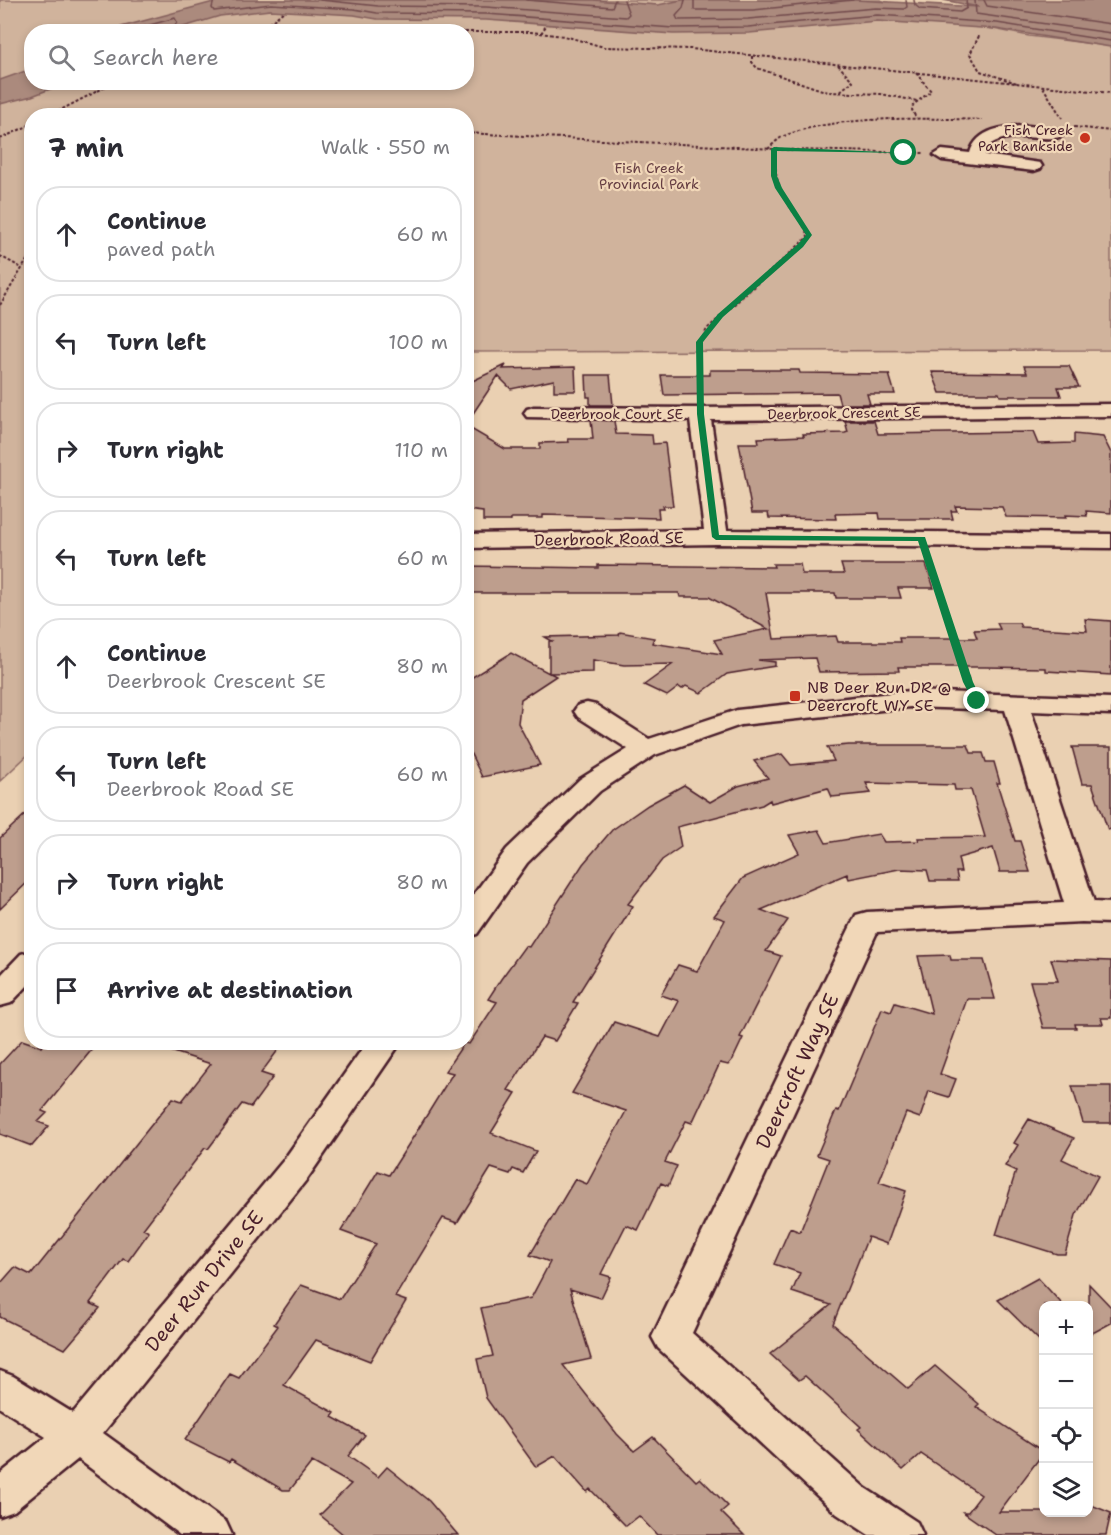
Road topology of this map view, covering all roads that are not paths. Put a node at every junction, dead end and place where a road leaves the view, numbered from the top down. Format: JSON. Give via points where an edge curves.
{"nodes":[{"id":1,"x":1062,"y":127,"type":"road end"},
{"id":2,"x":942,"y":155,"type":"road end"},
{"id":3,"x":976,"y":159,"type":"junction"},
{"id":4,"x":1034,"y":166,"type":"dead end"},
{"id":5,"x":1111,"y":410,"type":"edge"},
{"id":6,"x":534,"y":413,"type":"dead end"},
{"id":7,"x":700,"y":414,"type":"junction"},
{"id":8,"x":716,"y":537,"type":"junction"},
{"id":9,"x":474,"y":541,"type":"edge"},
{"id":10,"x":1111,"y":541,"type":"edge"},
{"id":11,"x":1015,"y":702,"type":"junction"},
{"id":12,"x":1111,"y":706,"type":"edge"},
{"id":13,"x":587,"y":711,"type":"dead end"},
{"id":14,"x":646,"y":749,"type":"junction"},
{"id":15,"x":1096,"y":912,"type":"edge"},
{"id":16,"x":474,"y":916,"type":"edge"},
{"id":17,"x":24,"y":969,"type":"edge"},
{"id":18,"x":0,"y":994,"type":"edge"},
{"id":19,"x":379,"y":1050,"type":"edge"},
{"id":20,"x":0,"y":1388,"type":"edge"},
{"id":21,"x":76,"y":1436,"type":"junction"},
{"id":22,"x":0,"y":1498,"type":"edge"},
{"id":23,"x":212,"y":1535,"type":"edge"},
{"id":24,"x":903,"y":1535,"type":"edge"}],
"edges":[{"from":1,"to":3,"type":"street","via":[[994,135],[980,146]]},
{"from":2,"to":3,"type":"street"},
{"from":3,"to":4,"type":"street"},
{"from":5,"to":7,"type":"street","name":"Deerbrook Crescent SE"},
{"from":6,"to":7,"type":"street","name":"Deerbrook Court SE"},
{"from":7,"to":8,"type":"street"},
{"from":8,"to":9,"type":"street","name":"Deerbrook Road SE"},
{"from":8,"to":10,"type":"street","name":"Deerbrook Road SE"},
{"from":11,"to":12,"type":"street"},
{"from":11,"to":14,"type":"street","via":[[910,699],[737,718]]},
{"from":11,"to":15,"type":"street","name":"Deercroft Way SE"},
{"from":13,"to":14,"type":"street"},
{"from":14,"to":16,"type":"street","via":[[590,785],[517,856]]},
{"from":15,"to":24,"type":"street","name":"Deercroft Way SE","via":[[867,922],[671,1336],[851,1501]]},
{"from":17,"to":18,"type":"street"},
{"from":19,"to":21,"type":"street","name":"Deer Run Drive SE","via":[[295,1170]]},
{"from":20,"to":21,"type":"street"},
{"from":21,"to":22,"type":"street","name":"Deer Run Drive SE"},
{"from":21,"to":23,"type":"street"}]}
